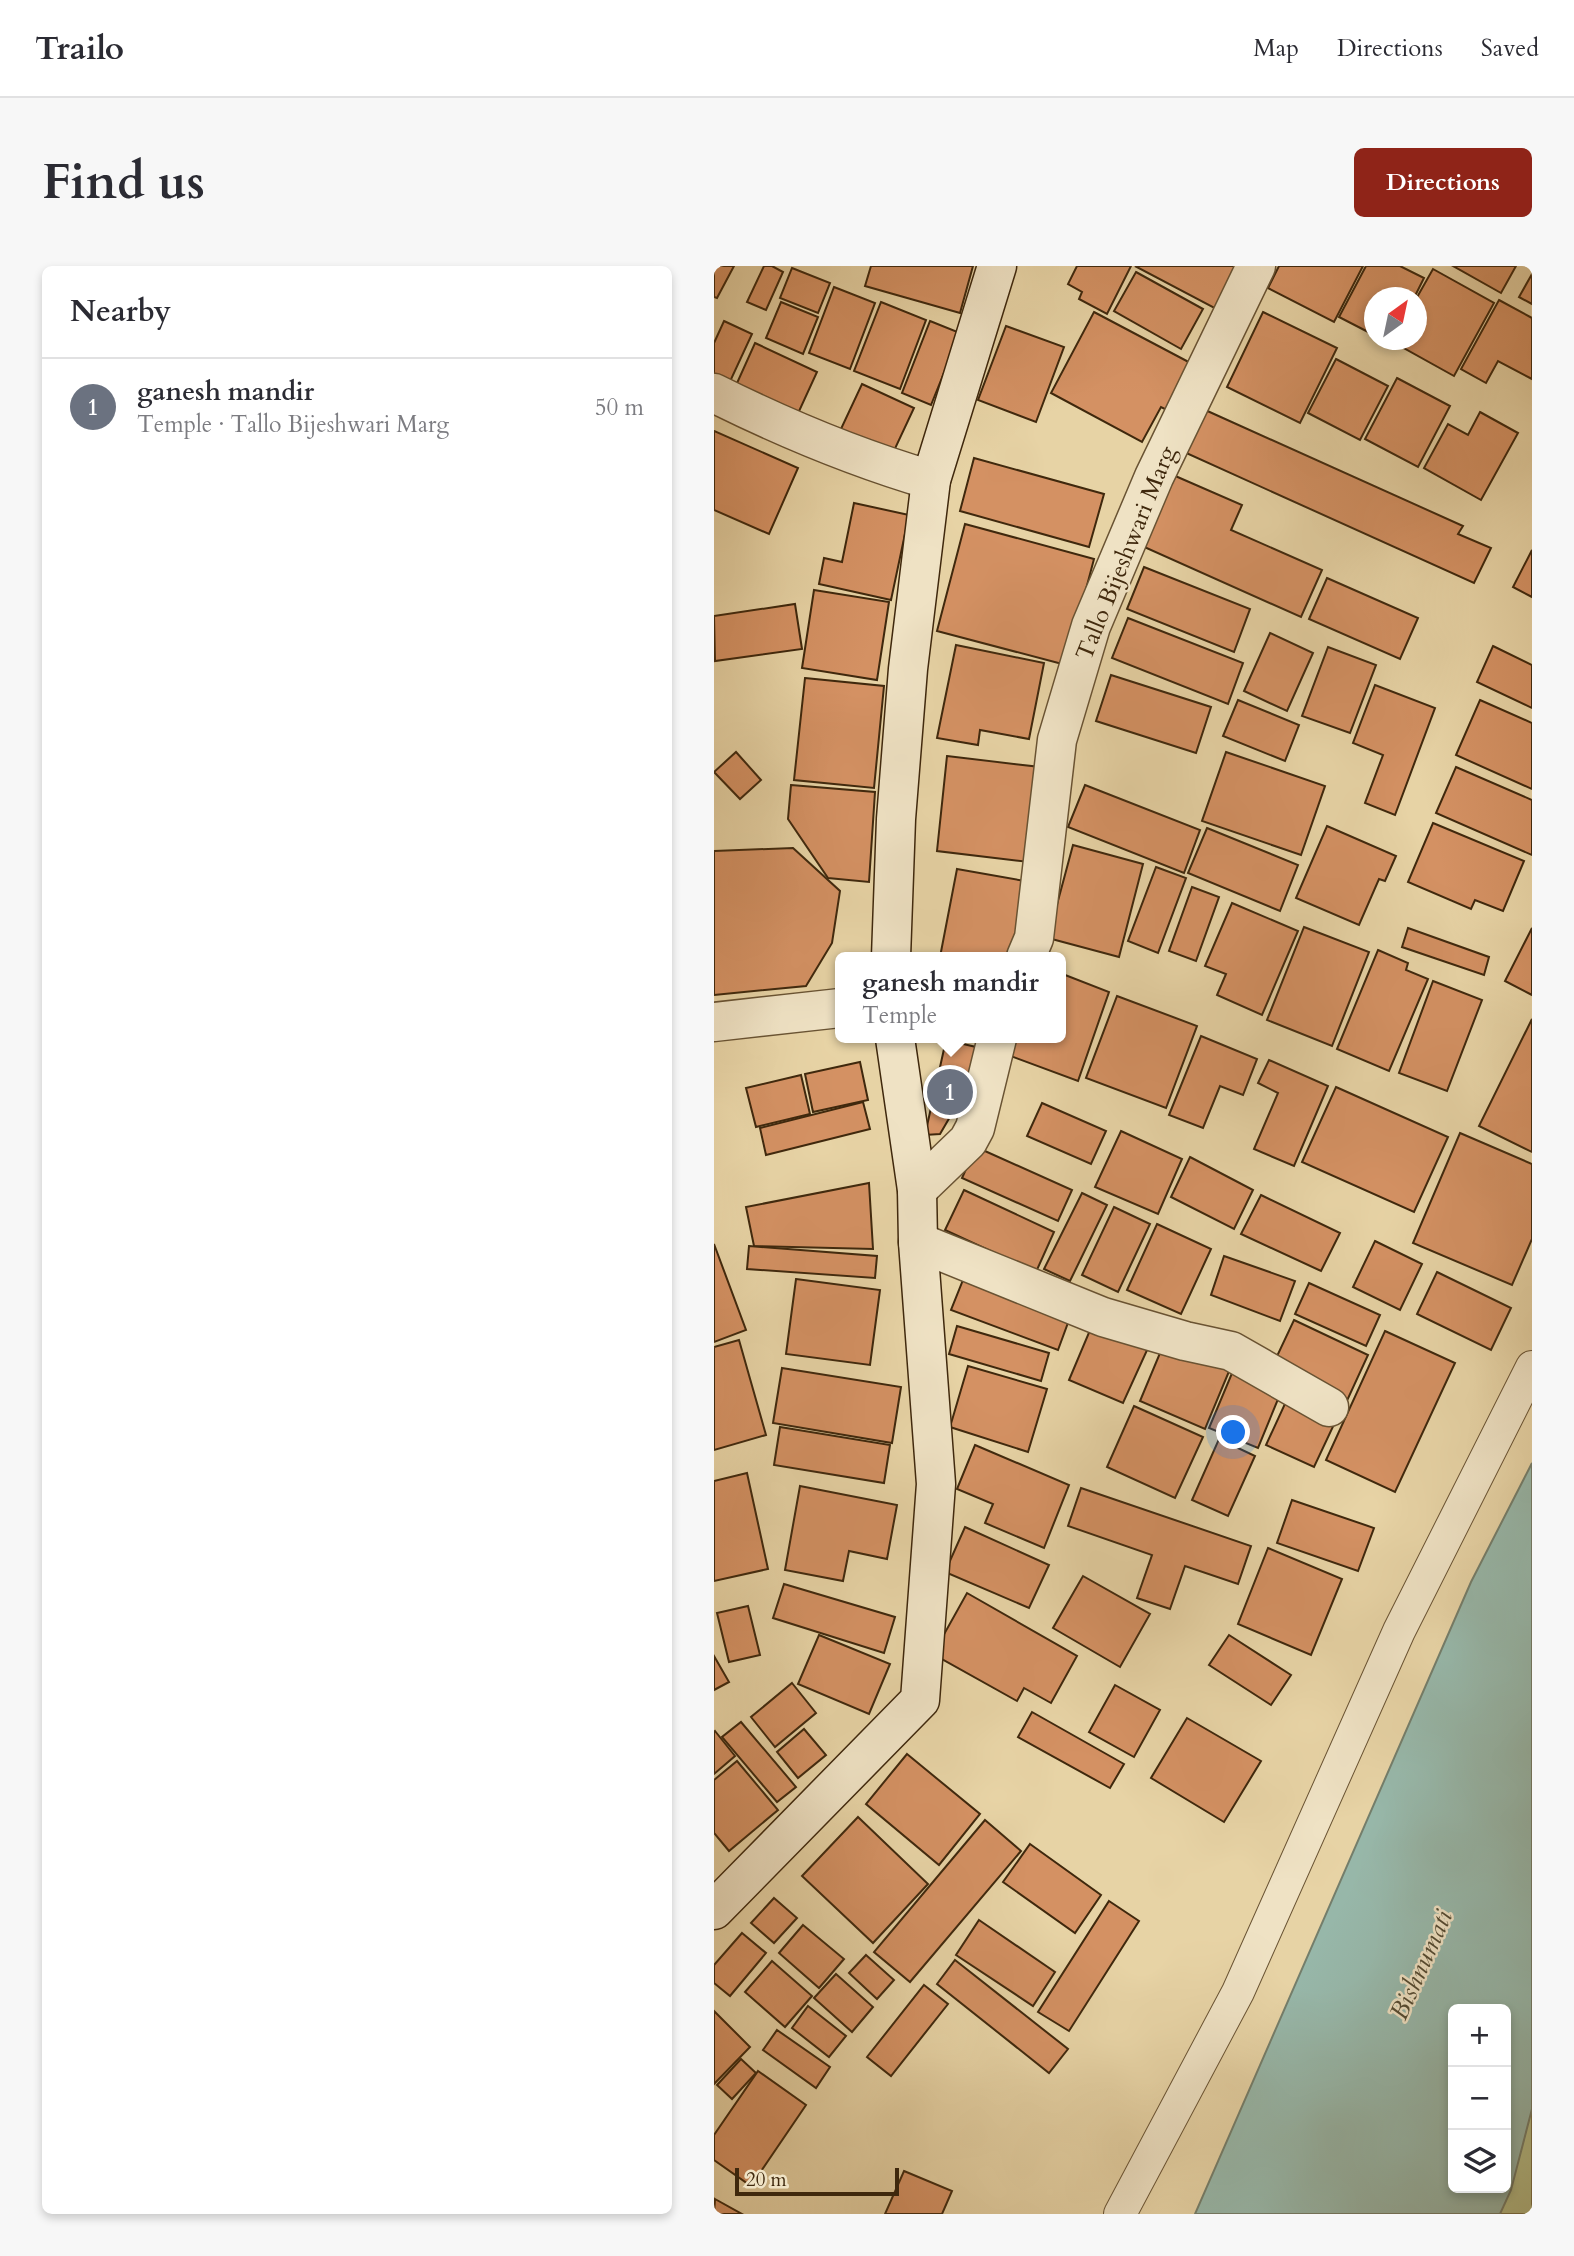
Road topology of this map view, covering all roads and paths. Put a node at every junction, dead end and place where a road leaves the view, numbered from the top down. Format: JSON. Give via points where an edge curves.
{"nodes":[{"id":1,"x":997,"y":266,"type":"edge"},
{"id":2,"x":1256,"y":266,"type":"edge"},
{"id":3,"x":714,"y":393,"type":"edge"},
{"id":4,"x":931,"y":480,"type":"junction"},
{"id":5,"x":1030,"y":947,"type":"edge"},
{"id":6,"x":891,"y":952,"type":"edge"},
{"id":7,"x":835,"y":1009,"type":"edge"},
{"id":8,"x":714,"y":1022,"type":"edge"},
{"id":9,"x":896,"y":1043,"type":"edge"},
{"id":10,"x":996,"y":1043,"type":"edge"},
{"id":11,"x":917,"y":1189,"type":"junction"},
{"id":12,"x":918,"y":1242,"type":"junction"},
{"id":13,"x":1532,"y":1367,"type":"edge"},
{"id":14,"x":1329,"y":1407,"type":"dead end"},
{"id":15,"x":714,"y":1910,"type":"edge"},
{"id":16,"x":1120,"y":2214,"type":"edge"}],
"edges":[{"from":1,"to":4,"type":"street"},
{"from":2,"to":5,"type":"street","name":"Tallo Bijeshwari Marg","via":[[1154,477],[1091,626],[1057,740]]},
{"from":3,"to":4,"type":"street","via":[[873,462]]},
{"from":4,"to":6,"type":"street","via":[[906,696]]},
{"from":7,"to":8,"type":"street"},
{"from":9,"to":11,"type":"street"},
{"from":10,"to":11,"type":"street","via":[[968,1141]]},
{"from":11,"to":12,"type":"street"},
{"from":12,"to":14,"type":"street","via":[[1103,1317],[1231,1351]]},
{"from":12,"to":15,"type":"street","via":[[936,1484],[920,1700]]},
{"from":13,"to":16,"type":"lane","via":[[1399,1631],[1238,1992]]}]}
